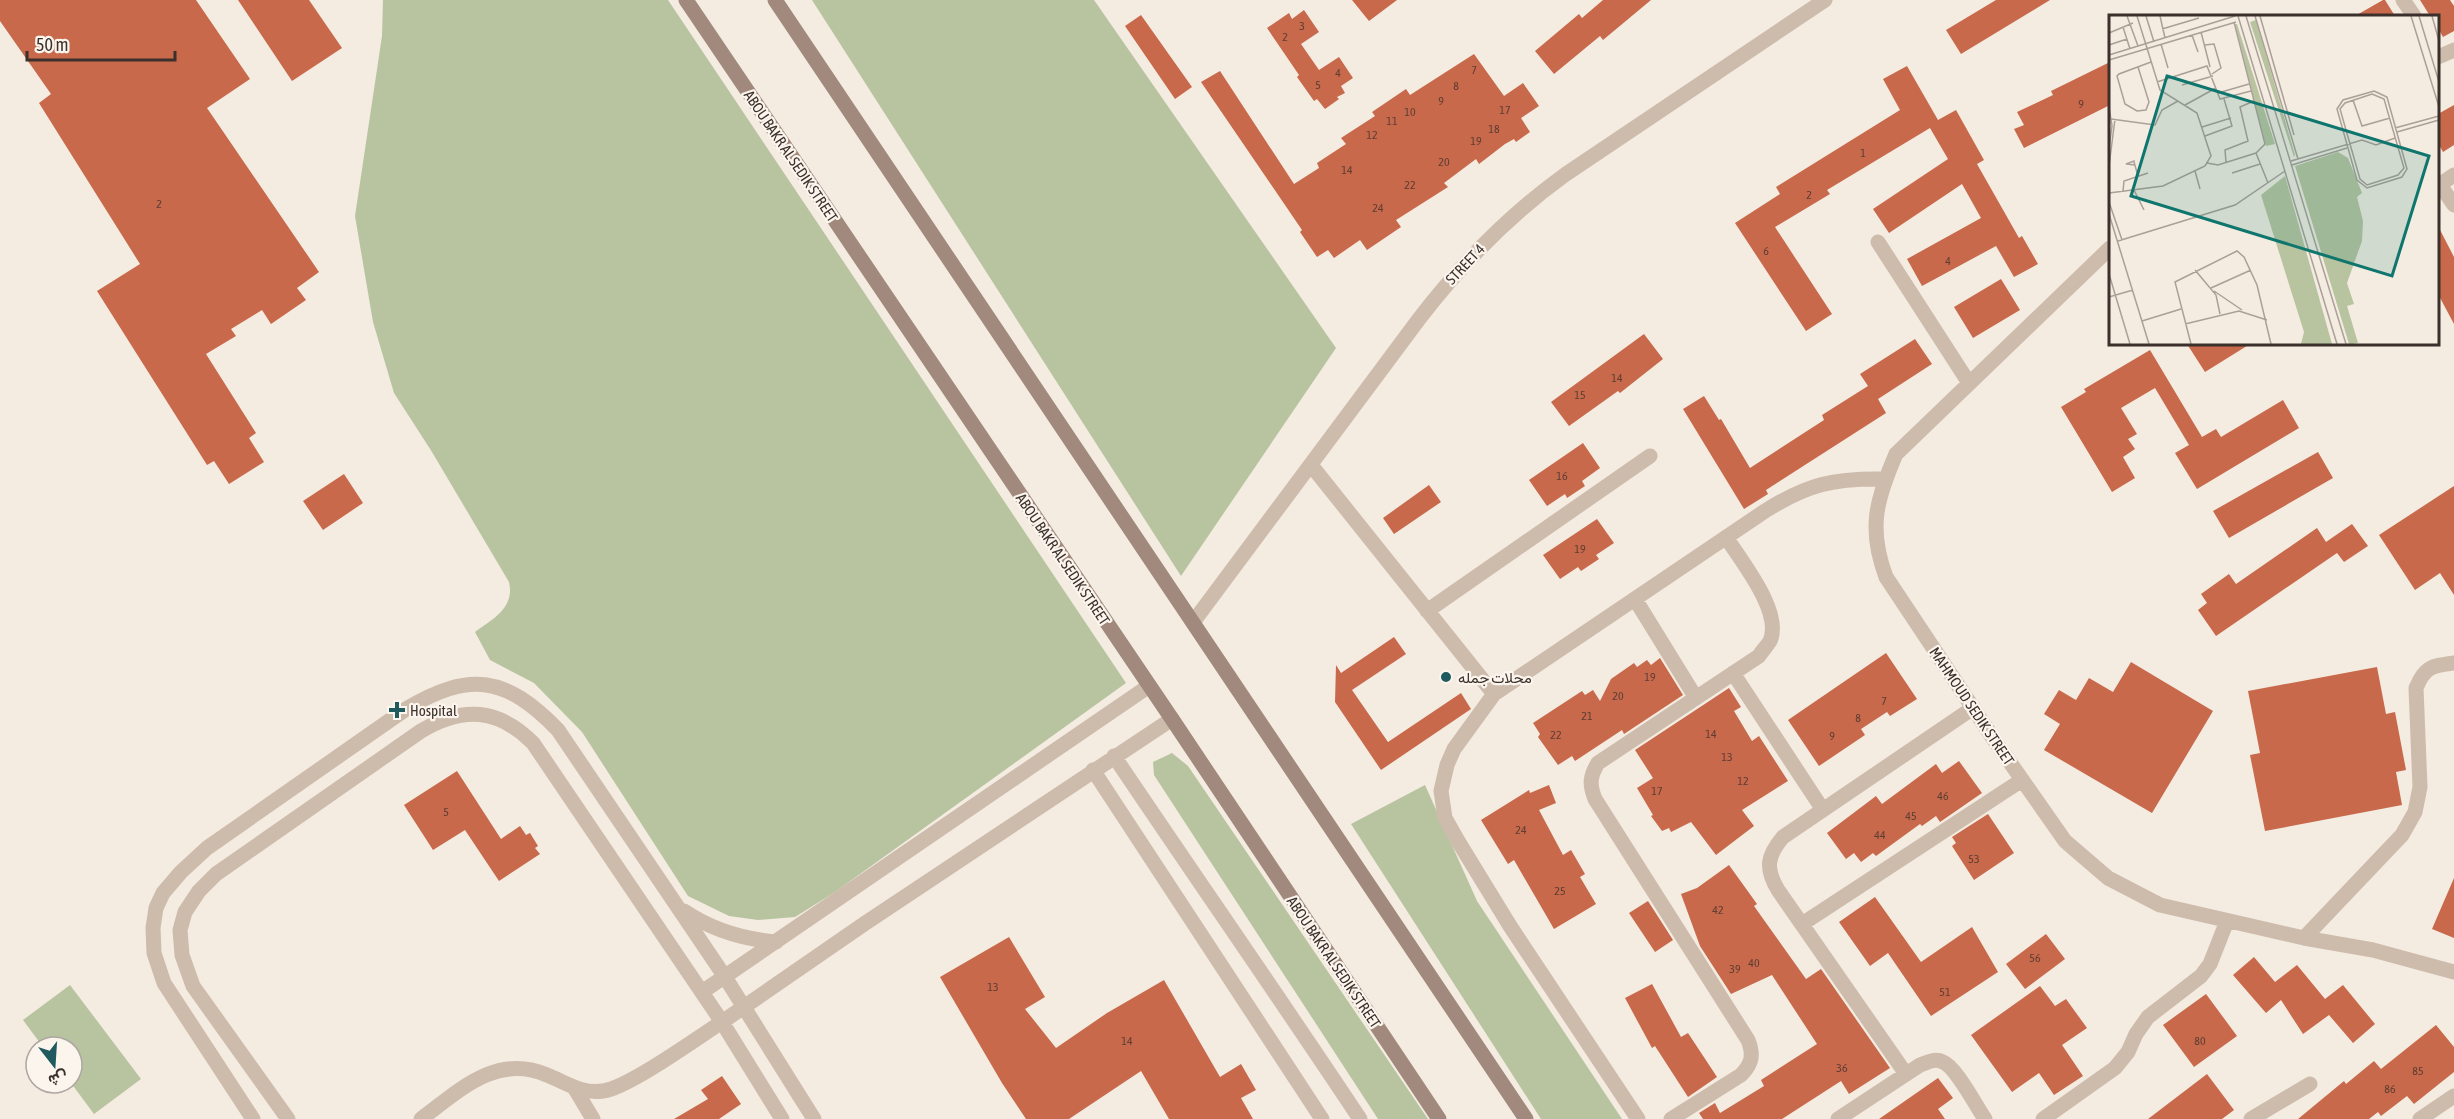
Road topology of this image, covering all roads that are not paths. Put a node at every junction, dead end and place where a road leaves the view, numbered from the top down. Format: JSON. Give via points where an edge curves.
{"nodes":[{"id":1,"x":686,"y":0,"type":"edge"},
{"id":2,"x":775,"y":0,"type":"edge"},
{"id":3,"x":1825,"y":0,"type":"edge"},
{"id":4,"x":2403,"y":0,"type":"edge"},
{"id":5,"x":2413,"y":15,"type":"edge"},
{"id":6,"x":2454,"y":50,"type":"edge"},
{"id":7,"x":2439,"y":56,"type":"edge"},
{"id":8,"x":2454,"y":175,"type":"edge"},
{"id":9,"x":2439,"y":186,"type":"edge"},
{"id":10,"x":2454,"y":205,"type":"edge"},
{"id":11,"x":1878,"y":242,"type":"dead end"},
{"id":12,"x":2109,"y":249,"type":"edge"},
{"id":13,"x":1969,"y":383,"type":"junction"},
{"id":14,"x":1650,"y":456,"type":"dead end"},
{"id":15,"x":1311,"y":465,"type":"junction"},
{"id":16,"x":1885,"y":480,"type":"junction"},
{"id":17,"x":1726,"y":537,"type":"junction"},
{"id":18,"x":1635,"y":599,"type":"junction"},
{"id":19,"x":1427,"y":610,"type":"junction"},
{"id":20,"x":1194,"y":621,"type":"junction"},
{"id":21,"x":2454,"y":663,"type":"edge"},
{"id":22,"x":1733,"y":673,"type":"junction"},
{"id":23,"x":1149,"y":686,"type":"junction"},
{"id":24,"x":1494,"y":694,"type":"junction"},
{"id":25,"x":1696,"y":698,"type":"junction"},
{"id":26,"x":1973,"y":708,"type":"junction"},
{"id":27,"x":1172,"y":719,"type":"junction"},
{"id":28,"x":1114,"y":756,"type":"junction"},
{"id":29,"x":1093,"y":770,"type":"junction"},
{"id":30,"x":2022,"y":780,"type":"junction"},
{"id":31,"x":1823,"y":810,"type":"junction"},
{"id":32,"x":679,"y":907,"type":"junction"},
{"id":33,"x":2227,"y":921,"type":"junction"},
{"id":34,"x":1802,"y":924,"type":"junction"},
{"id":35,"x":2304,"y":938,"type":"junction"},
{"id":36,"x":776,"y":942,"type":"junction"},
{"id":37,"x":2454,"y":972,"type":"edge"},
{"id":38,"x":725,"y":977,"type":"junction"},
{"id":39,"x":702,"y":992,"type":"junction"},
{"id":40,"x":744,"y":1007,"type":"junction"},
{"id":41,"x":722,"y":1022,"type":"junction"},
{"id":42,"x":1906,"y":1074,"type":"junction"},
{"id":43,"x":2310,"y":1084,"type":"dead end"},
{"id":44,"x":575,"y":1089,"type":"junction"},
{"id":45,"x":2454,"y":1096,"type":"edge"},
{"id":46,"x":1977,"y":1116,"type":"edge"},
{"id":47,"x":254,"y":1119,"type":"edge"},
{"id":48,"x":288,"y":1119,"type":"edge"},
{"id":49,"x":421,"y":1119,"type":"edge"},
{"id":50,"x":593,"y":1119,"type":"edge"},
{"id":51,"x":782,"y":1119,"type":"edge"},
{"id":52,"x":814,"y":1119,"type":"edge"},
{"id":53,"x":1322,"y":1119,"type":"edge"},
{"id":54,"x":1360,"y":1119,"type":"edge"},
{"id":55,"x":1439,"y":1119,"type":"edge"},
{"id":56,"x":1526,"y":1119,"type":"edge"},
{"id":57,"x":1638,"y":1119,"type":"edge"},
{"id":58,"x":1671,"y":1119,"type":"edge"},
{"id":59,"x":1838,"y":1119,"type":"edge"},
{"id":60,"x":2043,"y":1119,"type":"edge"},
{"id":61,"x":2251,"y":1119,"type":"edge"},
{"id":62,"x":2420,"y":1119,"type":"edge"}],
"edges":[{"from":1,"to":23,"type":"main road","name":"ABOU BAKR AL SEDIK STREET"},
{"from":2,"to":20,"type":"main road"},
{"from":3,"to":15,"type":"street","name":"STREET 4","via":[[1566,174],[1503,224],[1437,295]]},
{"from":4,"to":5,"type":"street"},
{"from":6,"to":7,"type":"street"},
{"from":8,"to":9,"type":"street"},
{"from":9,"to":10,"type":"street"},
{"from":11,"to":13,"type":"street"},
{"from":12,"to":13,"type":"street","name":"MAHMOUD SEDIK STREET"},
{"from":13,"to":16,"type":"street","name":"MAHMOUD SEDIK STREET","via":[[1896,454]]},
{"from":14,"to":19,"type":"street"},
{"from":15,"to":19,"type":"street"},
{"from":15,"to":20,"type":"street","name":"STREET 4"},
{"from":16,"to":17,"type":"street","via":[[1853,478],[1822,483],[1792,494]]},
{"from":16,"to":26,"type":"street","name":"MAHMOUD SEDIK STREET","via":[[1875,528],[1877,553],[1886,577]]},
{"from":17,"to":18,"type":"street"},
{"from":17,"to":22,"type":"street","via":[[1767,603],[1773,621],[1770,640],[1759,656]]},
{"from":18,"to":24,"type":"street"},
{"from":18,"to":25,"type":"street"},
{"from":19,"to":24,"type":"street"},
{"from":20,"to":56,"type":"main road"},
{"from":21,"to":35,"type":"street","via":[[2433,666],[2422,674],[2416,688],[2420,787],[2407,827]]},
{"from":22,"to":25,"type":"street"},
{"from":22,"to":31,"type":"street"},
{"from":23,"to":27,"type":"main road","name":"ABOU BAKR AL SEDIK STREET"},
{"from":23,"to":36,"type":"street"},
{"from":24,"to":57,"type":"street","via":[[1447,765],[1441,791],[1445,818],[1510,926]]},
{"from":25,"to":58,"type":"street","via":[[1598,763],[1590,787],[1752,1049],[1748,1068],[1741,1075]]},
{"from":26,"to":30,"type":"street","name":"MAHMOUD SEDIK STREET"},
{"from":26,"to":31,"type":"street"},
{"from":27,"to":28,"type":"street"},
{"from":27,"to":55,"type":"main road","name":"ABOU BAKR AL SEDIK STREET"},
{"from":28,"to":29,"type":"street"},
{"from":28,"to":54,"type":"street"},
{"from":29,"to":40,"type":"street"},
{"from":29,"to":53,"type":"street"},
{"from":30,"to":33,"type":"street","name":"MAHMOUD SEDIK STREET","via":[[2065,841],[2108,878],[2160,904]]},
{"from":30,"to":34,"type":"street"},
{"from":31,"to":34,"type":"street","via":[[1783,837],[1773,848],[1769,862],[1771,877]]},
{"from":32,"to":36,"type":"street","via":[[725,932]]},
{"from":32,"to":38,"type":"street"},
{"from":32,"to":47,"type":"street","via":[[547,719],[523,699],[484,684],[465,684],[432,694],[207,848],[163,893],[156,908],[154,953],[164,983]]},
{"from":33,"to":35,"type":"street","name":"MAHMOUD SEDIK STREET"},
{"from":33,"to":60,"type":"street","via":[[2205,970],[2148,1017],[2115,1068]]},
{"from":34,"to":42,"type":"street"},
{"from":35,"to":37,"type":"street","name":"MAHMOUD SEDIK STREET"},
{"from":36,"to":38,"type":"street"},
{"from":38,"to":39,"type":"street"},
{"from":38,"to":40,"type":"street"},
{"from":39,"to":41,"type":"street"},
{"from":39,"to":48,"type":"street","via":[[526,736],[501,719],[480,714],[459,714],[439,720],[216,874],[185,912],[180,930],[182,954],[194,986]]},
{"from":40,"to":41,"type":"street"},
{"from":40,"to":52,"type":"street"},
{"from":41,"to":44,"type":"street","via":[[619,1086],[605,1091]]},
{"from":41,"to":51,"type":"street"},
{"from":42,"to":46,"type":"street","via":[[1932,1060],[1944,1062]]},
{"from":42,"to":59,"type":"street"},
{"from":43,"to":61,"type":"street"},
{"from":44,"to":49,"type":"street","via":[[541,1072],[521,1068],[500,1070],[479,1076]]},
{"from":44,"to":50,"type":"street"},
{"from":45,"to":62,"type":"street"}]}
